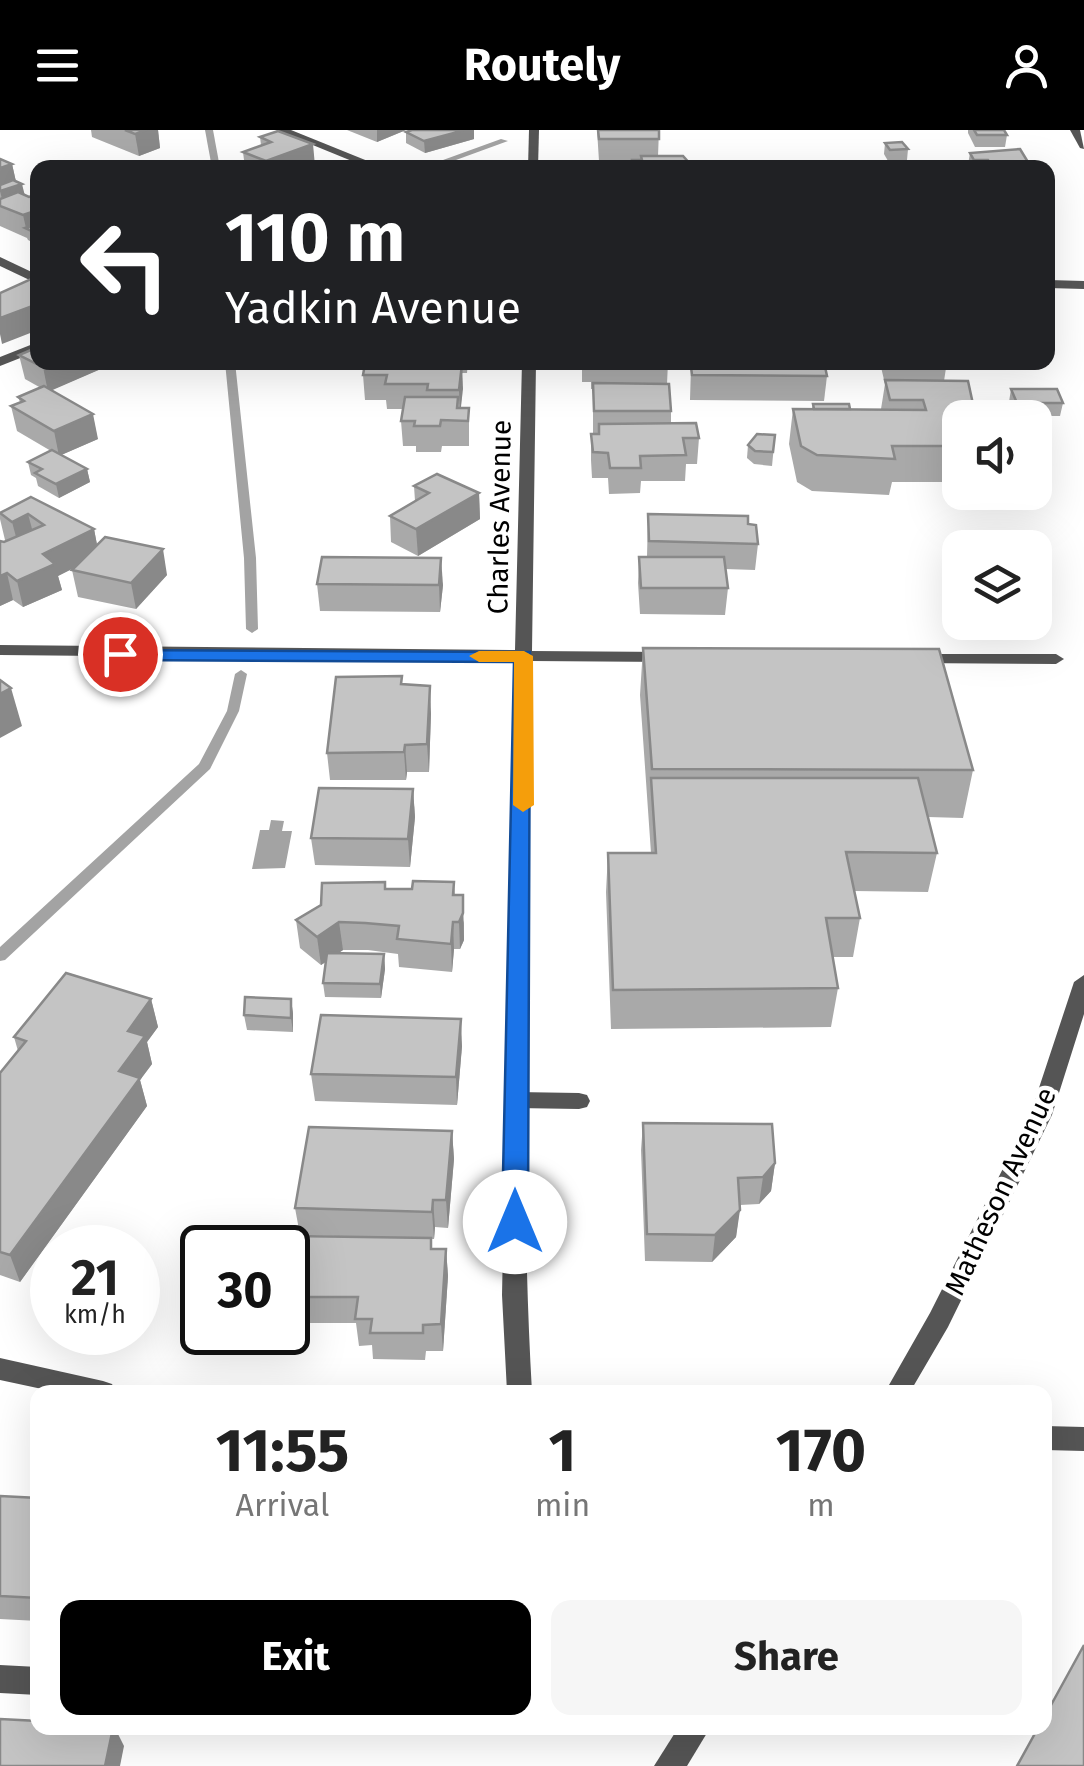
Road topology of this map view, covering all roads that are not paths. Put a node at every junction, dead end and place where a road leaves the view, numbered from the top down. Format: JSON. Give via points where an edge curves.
{"nodes":[{"id":1,"x":281,"y":130,"type":"edge"},
{"id":2,"x":534,"y":130,"type":"edge"},
{"id":3,"x":1075,"y":130,"type":"edge"},
{"id":4,"x":1084,"y":146,"type":"edge"},
{"id":5,"x":359,"y":160,"type":"edge"},
{"id":6,"x":533,"y":160,"type":"edge"},
{"id":7,"x":0,"y":262,"type":"edge"},
{"id":8,"x":30,"y":276,"type":"edge"},
{"id":9,"x":1055,"y":284,"type":"edge"},
{"id":10,"x":1084,"y":285,"type":"edge"},
{"id":11,"x":30,"y":349,"type":"edge"},
{"id":12,"x":0,"y":362,"type":"edge"},
{"id":13,"x":530,"y":370,"type":"edge"},
{"id":14,"x":0,"y":650,"type":"edge"},
{"id":15,"x":524,"y":656,"type":"junction"},
{"id":16,"x":696,"y":658,"type":"edge"},
{"id":17,"x":900,"y":659,"type":"edge"},
{"id":18,"x":1056,"y":659,"type":"dead end"},
{"id":19,"x":1084,"y":982,"type":"edge"},
{"id":20,"x":516,"y":1100,"type":"junction"},
{"id":21,"x":578,"y":1100,"type":"dead end"},
{"id":22,"x":0,"y":1370,"type":"edge"},
{"id":23,"x":70,"y":1385,"type":"edge"},
{"id":24,"x":519,"y":1385,"type":"edge"},
{"id":25,"x":902,"y":1385,"type":"edge"},
{"id":26,"x":1052,"y":1438,"type":"edge"},
{"id":27,"x":1084,"y":1439,"type":"edge"},
{"id":28,"x":0,"y":1678,"type":"edge"},
{"id":29,"x":30,"y":1680,"type":"edge"},
{"id":30,"x":689,"y":1735,"type":"edge"},
{"id":31,"x":669,"y":1766,"type":"edge"}],
"edges":[{"from":1,"to":5,"type":"street"},
{"from":2,"to":6,"type":"street"},
{"from":3,"to":4,"type":"street"},
{"from":7,"to":8,"type":"street"},
{"from":9,"to":10,"type":"street"},
{"from":11,"to":12,"type":"street"},
{"from":13,"to":15,"type":"street","name":"Charles Avenue"},
{"from":14,"to":15,"type":"street"},
{"from":15,"to":16,"type":"street"},
{"from":15,"to":20,"type":"street","name":"Charles Avenue"},
{"from":17,"to":18,"type":"street"},
{"from":19,"to":25,"type":"street","name":"Matheson Avenue","via":[[1041,1115]]},
{"from":20,"to":21,"type":"street"},
{"from":20,"to":24,"type":"street","name":"Charles Avenue"},
{"from":22,"to":23,"type":"street"},
{"from":26,"to":27,"type":"street"},
{"from":28,"to":29,"type":"street"},
{"from":30,"to":31,"type":"street"}]}
